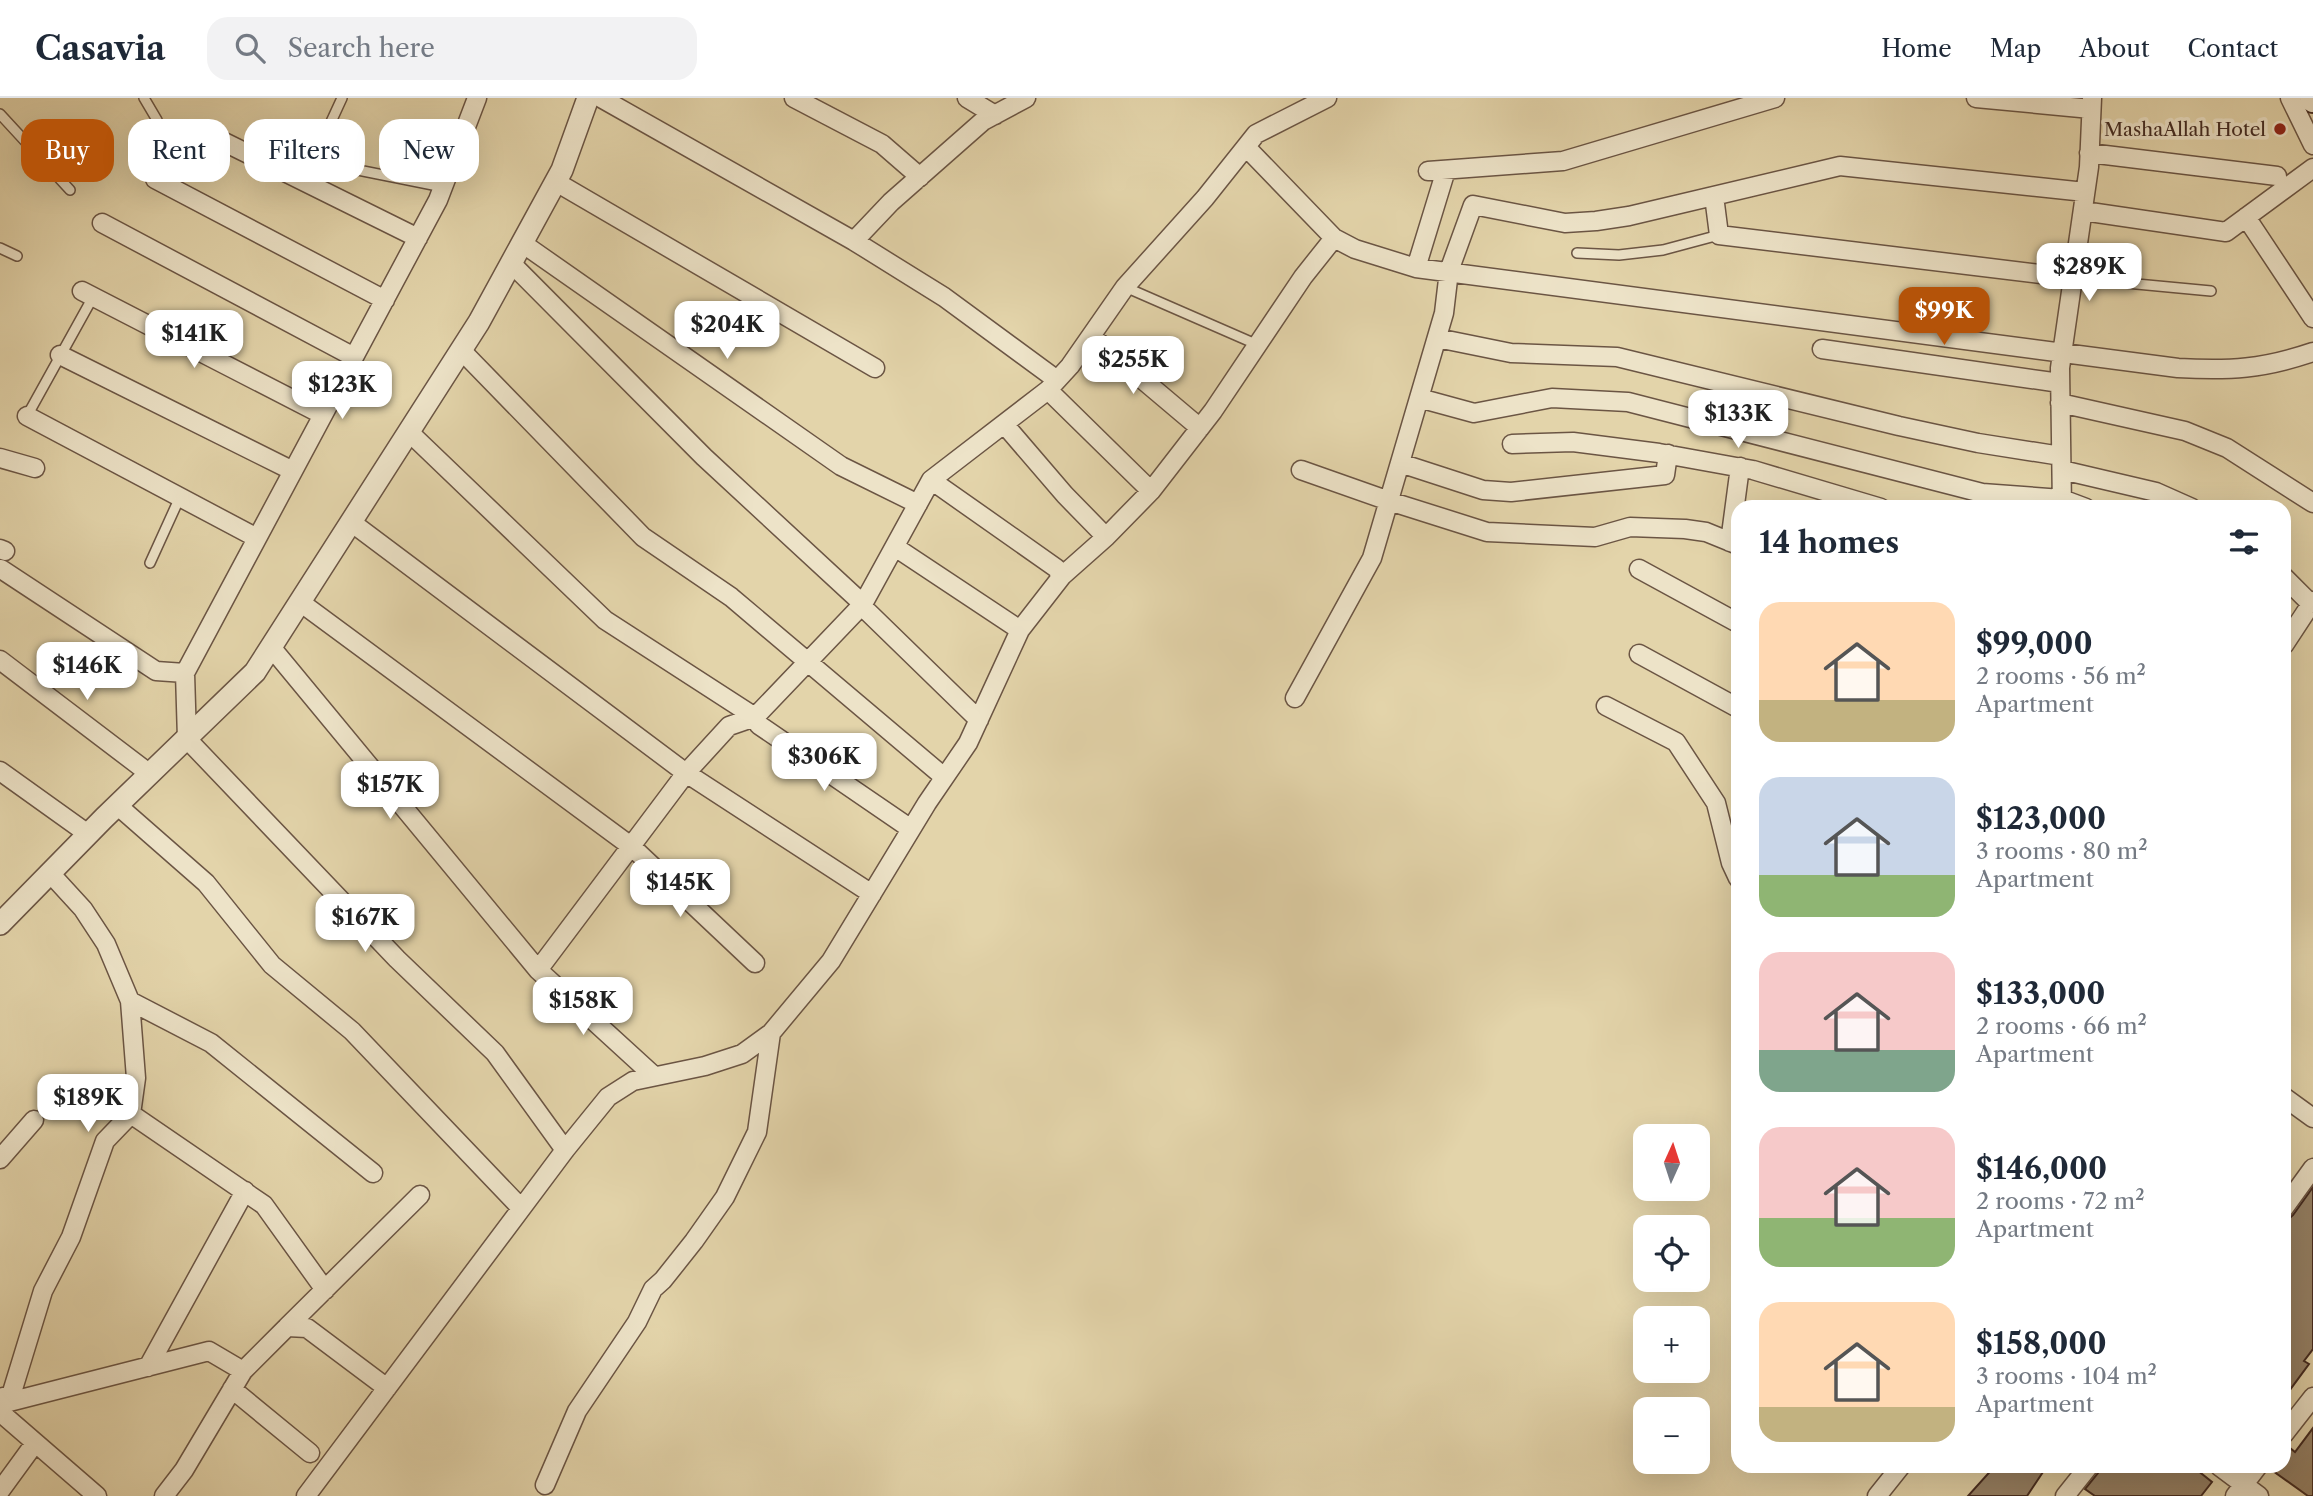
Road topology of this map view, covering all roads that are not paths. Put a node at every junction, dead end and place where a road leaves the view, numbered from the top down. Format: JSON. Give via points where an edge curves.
{"nodes":[{"id":1,"x":144,"y":98,"type":"edge"},
{"id":2,"x":342,"y":98,"type":"edge"},
{"id":3,"x":477,"y":98,"type":"edge"},
{"id":4,"x":588,"y":98,"type":"edge"},
{"id":5,"x":601,"y":98,"type":"edge"},
{"id":6,"x":794,"y":98,"type":"edge"},
{"id":7,"x":967,"y":98,"type":"edge"},
{"id":8,"x":1026,"y":98,"type":"edge"},
{"id":9,"x":1327,"y":98,"type":"edge"},
{"id":10,"x":1775,"y":98,"type":"edge"},
{"id":11,"x":1976,"y":98,"type":"edge"},
{"id":12,"x":2290,"y":98,"type":"edge"},
{"id":13,"x":2092,"y":104,"type":"edge"},
{"id":14,"x":0,"y":114,"type":"edge"},
{"id":15,"x":995,"y":115,"type":"junction"},
{"id":16,"x":156,"y":119,"type":"edge"},
{"id":17,"x":332,"y":119,"type":"edge"},
{"id":18,"x":2313,"y":145,"type":"edge"},
{"id":19,"x":1246,"y":147,"type":"junction"},
{"id":20,"x":2090,"y":153,"type":"junction"},
{"id":21,"x":2313,"y":168,"type":"edge"},
{"id":22,"x":365,"y":171,"type":"edge"},
{"id":23,"x":2277,"y":176,"type":"dead end"},
{"id":24,"x":920,"y":177,"type":"junction"},
{"id":25,"x":556,"y":181,"type":"junction"},
{"id":26,"x":161,"y":182,"type":"edge"},
{"id":27,"x":304,"y":182,"type":"edge"},
{"id":28,"x":443,"y":187,"type":"junction"},
{"id":29,"x":70,"y":190,"type":"dead end"},
{"id":30,"x":2085,"y":192,"type":"junction"},
{"id":31,"x":1714,"y":196,"type":"junction"},
{"id":32,"x":2083,"y":211,"type":"junction"},
{"id":33,"x":2246,"y":217,"type":"junction"},
{"id":34,"x":102,"y":223,"type":"dead end"},
{"id":35,"x":1719,"y":234,"type":"junction"},
{"id":36,"x":418,"y":238,"type":"junction"},
{"id":37,"x":1334,"y":239,"type":"junction"},
{"id":38,"x":854,"y":241,"type":"junction"},
{"id":39,"x":522,"y":243,"type":"junction"},
{"id":40,"x":0,"y":248,"type":"edge"},
{"id":41,"x":1577,"y":253,"type":"dead end"},
{"id":42,"x":17,"y":256,"type":"dead end"},
{"id":43,"x":511,"y":263,"type":"junction"},
{"id":44,"x":1416,"y":268,"type":"junction"},
{"id":45,"x":1449,"y":271,"type":"junction"},
{"id":46,"x":2073,"y":278,"type":"junction"},
{"id":47,"x":1125,"y":287,"type":"junction"},
{"id":48,"x":2211,"y":291,"type":"dead end"},
{"id":49,"x":87,"y":294,"type":"joint"},
{"id":50,"x":385,"y":300,"type":"junction"},
{"id":51,"x":2313,"y":318,"type":"edge"},
{"id":52,"x":1091,"y":336,"type":"junction"},
{"id":53,"x":1437,"y":338,"type":"junction"},
{"id":54,"x":1258,"y":345,"type":"junction"},
{"id":55,"x":1822,"y":349,"type":"dead end"},
{"id":56,"x":461,"y":351,"type":"junction"},
{"id":57,"x":2313,"y":352,"type":"edge"},
{"id":58,"x":2062,"y":354,"type":"junction"},
{"id":59,"x":60,"y":355,"type":"junction"},
{"id":60,"x":354,"y":357,"type":"junction"},
{"id":61,"x":875,"y":368,"type":"dead end"},
{"id":62,"x":2060,"y":383,"type":"junction"},
{"id":63,"x":1053,"y":385,"type":"junction"},
{"id":64,"x":1419,"y":398,"type":"junction"},
{"id":65,"x":2060,"y":402,"type":"junction"},
{"id":66,"x":323,"y":415,"type":"junction"},
{"id":67,"x":27,"y":416,"type":"joint"},
{"id":68,"x":1004,"y":424,"type":"junction"},
{"id":69,"x":1200,"y":428,"type":"junction"},
{"id":70,"x":409,"y":432,"type":"junction"},
{"id":71,"x":1511,"y":444,"type":"dead end"},
{"id":72,"x":1668,"y":454,"type":"junction"},
{"id":73,"x":0,"y":458,"type":"edge"},
{"id":74,"x":1400,"y":463,"type":"junction"},
{"id":75,"x":2062,"y":463,"type":"junction"},
{"id":76,"x":1740,"y":467,"type":"junction"},
{"id":77,"x":35,"y":468,"type":"dead end"},
{"id":78,"x":1301,"y":470,"type":"dead end"},
{"id":79,"x":293,"y":471,"type":"junction"},
{"id":80,"x":931,"y":480,"type":"junction"},
{"id":81,"x":1151,"y":491,"type":"junction"},
{"id":82,"x":180,"y":497,"type":"junction"},
{"id":83,"x":1740,"y":500,"type":"edge"},
{"id":84,"x":1853,"y":500,"type":"edge"},
{"id":85,"x":2038,"y":500,"type":"edge"},
{"id":86,"x":2062,"y":500,"type":"edge"},
{"id":87,"x":2174,"y":500,"type":"edge"},
{"id":88,"x":1389,"y":501,"type":"junction"},
{"id":89,"x":2313,"y":503,"type":"edge"},
{"id":90,"x":918,"y":504,"type":"junction"},
{"id":91,"x":351,"y":522,"type":"junction"},
{"id":92,"x":1106,"y":537,"type":"junction"},
{"id":93,"x":257,"y":538,"type":"junction"},
{"id":94,"x":1731,"y":542,"type":"edge"},
{"id":95,"x":895,"y":547,"type":"junction"},
{"id":96,"x":2,"y":556,"type":"edge"},
{"id":97,"x":150,"y":563,"type":"dead end"},
{"id":98,"x":1639,"y":569,"type":"dead end"},
{"id":99,"x":1062,"y":576,"type":"junction"},
{"id":100,"x":2291,"y":584,"type":"edge"},
{"id":101,"x":2291,"y":594,"type":"edge"},
{"id":102,"x":300,"y":602,"type":"junction"},
{"id":103,"x":2312,"y":603,"type":"edge"},
{"id":104,"x":866,"y":608,"type":"junction"},
{"id":105,"x":1731,"y":619,"type":"edge"},
{"id":106,"x":1020,"y":630,"type":"junction"},
{"id":107,"x":2291,"y":634,"type":"edge"},
{"id":108,"x":271,"y":647,"type":"junction"},
{"id":109,"x":1639,"y":654,"type":"dead end"},
{"id":110,"x":0,"y":660,"type":"edge"},
{"id":111,"x":806,"y":662,"type":"junction"},
{"id":112,"x":185,"y":673,"type":"junction"},
{"id":113,"x":1295,"y":698,"type":"dead end"},
{"id":114,"x":1731,"y":704,"type":"edge"},
{"id":115,"x":1606,"y":706,"type":"dead end"},
{"id":116,"x":979,"y":720,"type":"junction"},
{"id":117,"x":757,"y":721,"type":"junction"},
{"id":118,"x":187,"y":739,"type":"junction"},
{"id":119,"x":0,"y":771,"type":"edge"},
{"id":120,"x":686,"y":773,"type":"junction"},
{"id":121,"x":150,"y":774,"type":"junction"},
{"id":122,"x":944,"y":777,"type":"junction"},
{"id":123,"x":117,"y":805,"type":"junction"},
{"id":124,"x":911,"y":829,"type":"junction"},
{"id":125,"x":88,"y":834,"type":"junction"},
{"id":126,"x":632,"y":847,"type":"junction"},
{"id":127,"x":1731,"y":863,"type":"edge"},
{"id":128,"x":50,"y":873,"type":"junction"},
{"id":129,"x":872,"y":894,"type":"junction"},
{"id":130,"x":0,"y":924,"type":"edge"},
{"id":131,"x":755,"y":963,"type":"dead end"},
{"id":132,"x":538,"y":970,"type":"junction"},
{"id":133,"x":130,"y":1001,"type":"junction"},
{"id":134,"x":771,"y":1033,"type":"junction"},
{"id":135,"x":654,"y":1076,"type":"junction"},
{"id":136,"x":2291,"y":1102,"type":"edge"},
{"id":137,"x":131,"y":1114,"type":"junction"},
{"id":138,"x":2313,"y":1118,"type":"edge"},
{"id":139,"x":33,"y":1120,"type":"dead end"},
{"id":140,"x":565,"y":1150,"type":"junction"},
{"id":141,"x":0,"y":1159,"type":"edge"},
{"id":142,"x":2313,"y":1168,"type":"edge"},
{"id":143,"x":373,"y":1173,"type":"dead end"},
{"id":144,"x":245,"y":1191,"type":"junction"},
{"id":145,"x":420,"y":1195,"type":"dead end"},
{"id":146,"x":2291,"y":1198,"type":"edge"},
{"id":147,"x":521,"y":1209,"type":"junction"},
{"id":148,"x":325,"y":1290,"type":"junction"},
{"id":149,"x":287,"y":1327,"type":"junction"},
{"id":150,"x":148,"y":1367,"type":"junction"},
{"id":151,"x":243,"y":1371,"type":"junction"},
{"id":152,"x":387,"y":1388,"type":"junction"},
{"id":153,"x":232,"y":1389,"type":"junction"},
{"id":154,"x":2313,"y":1397,"type":"edge"},
{"id":155,"x":2,"y":1404,"type":"edge"},
{"id":156,"x":2291,"y":1425,"type":"edge"},
{"id":157,"x":35,"y":1443,"type":"junction"},
{"id":158,"x":310,"y":1452,"type":"dead end"},
{"id":159,"x":1895,"y":1473,"type":"edge"},
{"id":160,"x":2083,"y":1473,"type":"edge"},
{"id":161,"x":2225,"y":1473,"type":"edge"},
{"id":162,"x":2252,"y":1473,"type":"edge"},
{"id":163,"x":545,"y":1485,"type":"dead end"},
{"id":164,"x":2239,"y":1490,"type":"edge"},
{"id":165,"x":4,"y":1492,"type":"edge"},
{"id":166,"x":97,"y":1496,"type":"edge"},
{"id":167,"x":164,"y":1496,"type":"edge"},
{"id":168,"x":306,"y":1496,"type":"edge"},
{"id":169,"x":1877,"y":1496,"type":"edge"},
{"id":170,"x":2065,"y":1496,"type":"edge"},
{"id":171,"x":2259,"y":1496,"type":"edge"}],
"edges":[{"from":1,"to":16,"type":"lane"},
{"from":2,"to":17,"type":"lane"},
{"from":3,"to":28,"type":"street"},
{"from":4,"to":25,"type":"street"},
{"from":5,"to":38,"type":"street"},
{"from":6,"to":24,"type":"street","via":[[882,144]]},
{"from":7,"to":15,"type":"street"},
{"from":8,"to":15,"type":"street"},
{"from":9,"to":19,"type":"street","via":[[1256,134]]},
{"from":10,"to":44,"type":"street","via":[[1563,161],[1437,171]]},
{"from":11,"to":13,"type":"street"},
{"from":12,"to":18,"type":"street"},
{"from":13,"to":20,"type":"street"},
{"from":14,"to":29,"type":"lane"},
{"from":15,"to":24,"type":"street"},
{"from":19,"to":37,"type":"street"},
{"from":19,"to":47,"type":"street"},
{"from":20,"to":23,"type":"street"},
{"from":20,"to":30,"type":"street"},
{"from":21,"to":33,"type":"street"},
{"from":22,"to":28,"type":"lane"},
{"from":24,"to":38,"type":"street"},
{"from":25,"to":39,"type":"street"},
{"from":25,"to":61,"type":"street"},
{"from":26,"to":50,"type":"street"},
{"from":27,"to":36,"type":"street"},
{"from":28,"to":36,"type":"street"},
{"from":30,"to":31,"type":"street","via":[[1840,166]]},
{"from":30,"to":32,"type":"street"},
{"from":31,"to":35,"type":"street"},
{"from":31,"to":45,"type":"street","via":[[1629,216],[1564,223],[1473,205]]},
{"from":32,"to":33,"type":"street","via":[[2226,232]]},
{"from":32,"to":46,"type":"street"},
{"from":33,"to":51,"type":"street"},
{"from":34,"to":60,"type":"street"},
{"from":35,"to":41,"type":"lane","via":[[1664,250]]},
{"from":35,"to":46,"type":"street"},
{"from":36,"to":50,"type":"street"},
{"from":37,"to":44,"type":"street"},
{"from":37,"to":54,"type":"street"},
{"from":38,"to":63,"type":"street","via":[[944,297]]},
{"from":39,"to":43,"type":"street"},
{"from":39,"to":90,"type":"street","via":[[841,466]]},
{"from":40,"to":42,"type":"lane"},
{"from":43,"to":56,"type":"street"},
{"from":43,"to":104,"type":"street","via":[[704,457]]},
{"from":44,"to":45,"type":"street"},
{"from":45,"to":53,"type":"street"},
{"from":45,"to":58,"type":"street"},
{"from":46,"to":48,"type":"lane"},
{"from":46,"to":58,"type":"street"},
{"from":47,"to":52,"type":"street"},
{"from":47,"to":54,"type":"lane"},
{"from":49,"to":59,"type":"lane"},
{"from":49,"to":66,"type":"street"},
{"from":50,"to":60,"type":"street"},
{"from":52,"to":63,"type":"street"},
{"from":52,"to":69,"type":"street"},
{"from":53,"to":64,"type":"street"},
{"from":53,"to":75,"type":"street","via":[[1511,352],[1617,357]]},
{"from":54,"to":69,"type":"street"},
{"from":55,"to":62,"type":"street"},
{"from":56,"to":70,"type":"street"},
{"from":56,"to":111,"type":"street","via":[[643,537],[732,597]]},
{"from":57,"to":58,"type":"street","via":[[2278,364],[2225,371]]},
{"from":58,"to":62,"type":"street"},
{"from":59,"to":67,"type":"lane"},
{"from":59,"to":79,"type":"street"},
{"from":60,"to":66,"type":"street"},
{"from":62,"to":65,"type":"street"},
{"from":63,"to":68,"type":"street"},
{"from":63,"to":81,"type":"street"},
{"from":64,"to":74,"type":"street"},
{"from":64,"to":85,"type":"street","via":[[1474,413],[1552,398],[1628,402],[1982,493]]},
{"from":65,"to":75,"type":"street"},
{"from":65,"to":89,"type":"street","via":[[2185,431],[2227,448]]},
{"from":66,"to":79,"type":"street"},
{"from":67,"to":82,"type":"street"},
{"from":68,"to":80,"type":"street"},
{"from":68,"to":92,"type":"street"},
{"from":69,"to":81,"type":"street"},
{"from":70,"to":91,"type":"street"},
{"from":70,"to":117,"type":"street","via":[[605,620]]},
{"from":71,"to":72,"type":"street","via":[[1573,442]]},
{"from":72,"to":74,"type":"street","via":[[1665,475],[1511,492],[1483,490]]},
{"from":72,"to":76,"type":"street"},
{"from":73,"to":77,"type":"street"},
{"from":74,"to":88,"type":"street"},
{"from":75,"to":86,"type":"street"},
{"from":75,"to":87,"type":"street"},
{"from":76,"to":83,"type":"street"},
{"from":76,"to":84,"type":"street"},
{"from":78,"to":88,"type":"street"},
{"from":79,"to":93,"type":"street"},
{"from":80,"to":90,"type":"street"},
{"from":80,"to":99,"type":"street"},
{"from":81,"to":92,"type":"street"},
{"from":82,"to":93,"type":"street"},
{"from":82,"to":97,"type":"lane"},
{"from":88,"to":94,"type":"street","via":[[1487,532],[1595,537],[1630,527],[1685,529]]},
{"from":88,"to":113,"type":"street","via":[[1372,558]]},
{"from":90,"to":95,"type":"street"},
{"from":91,"to":102,"type":"street"},
{"from":91,"to":120,"type":"street"},
{"from":92,"to":99,"type":"street"},
{"from":93,"to":112,"type":"street"},
{"from":95,"to":104,"type":"street"},
{"from":95,"to":106,"type":"street"},
{"from":96,"to":112,"type":"street","via":[[156,671]]},
{"from":98,"to":105,"type":"street"},
{"from":99,"to":106,"type":"street"},
{"from":100,"to":103,"type":"street"},
{"from":101,"to":103,"type":"street"},
{"from":102,"to":108,"type":"street"},
{"from":102,"to":126,"type":"street"},
{"from":103,"to":107,"type":"street"},
{"from":104,"to":111,"type":"street"},
{"from":104,"to":116,"type":"street"},
{"from":106,"to":116,"type":"street"},
{"from":108,"to":118,"type":"street","via":[[255,672]]},
{"from":108,"to":132,"type":"street"},
{"from":109,"to":114,"type":"street"},
{"from":110,"to":121,"type":"street"},
{"from":111,"to":117,"type":"street"},
{"from":111,"to":122,"type":"street"},
{"from":112,"to":118,"type":"street"},
{"from":115,"to":127,"type":"street","via":[[1676,742],[1716,803]]},
{"from":116,"to":122,"type":"street"},
{"from":117,"to":120,"type":"street","via":[[729,726]]},
{"from":117,"to":124,"type":"street"},
{"from":118,"to":121,"type":"street"},
{"from":118,"to":140,"type":"street","via":[[397,959],[495,1053]]},
{"from":119,"to":125,"type":"street"},
{"from":120,"to":126,"type":"street"},
{"from":120,"to":129,"type":"street"},
{"from":121,"to":123,"type":"street"},
{"from":122,"to":124,"type":"street"},
{"from":123,"to":125,"type":"street"},
{"from":123,"to":147,"type":"street","via":[[206,883],[272,965],[352,1031]]},
{"from":124,"to":129,"type":"street"},
{"from":125,"to":128,"type":"street"},
{"from":126,"to":131,"type":"street"},
{"from":126,"to":132,"type":"street"},
{"from":128,"to":130,"type":"street"},
{"from":128,"to":133,"type":"street","via":[[83,908],[106,944]]},
{"from":129,"to":134,"type":"street","via":[[831,961]]},
{"from":132,"to":135,"type":"street"},
{"from":133,"to":137,"type":"street","via":[[136,1077]]},
{"from":133,"to":143,"type":"street","via":[[211,1043]]},
{"from":134,"to":135,"type":"street","via":[[742,1054]]},
{"from":134,"to":163,"type":"street","via":[[757,1132],[730,1186],[694,1241],[653,1289],[637,1322],[577,1411]]},
{"from":135,"to":140,"type":"street","via":[[633,1081],[608,1097]]},
{"from":136,"to":138,"type":"street"},
{"from":137,"to":144,"type":"street"},
{"from":137,"to":155,"type":"street","via":[[105,1141]]},
{"from":139,"to":141,"type":"street"},
{"from":140,"to":147,"type":"street"},
{"from":142,"to":146,"type":"street"},
{"from":144,"to":148,"type":"street","via":[[264,1205]]},
{"from":144,"to":150,"type":"street"},
{"from":145,"to":148,"type":"street"},
{"from":147,"to":152,"type":"street"},
{"from":148,"to":149,"type":"street"},
{"from":149,"to":151,"type":"street"},
{"from":149,"to":152,"type":"street","via":[[307,1328]]},
{"from":150,"to":151,"type":"street","via":[[209,1351]]},
{"from":150,"to":155,"type":"street"},
{"from":151,"to":153,"type":"street"},
{"from":152,"to":168,"type":"street"},
{"from":153,"to":158,"type":"street"},
{"from":153,"to":167,"type":"street"},
{"from":154,"to":156,"type":"street"},
{"from":155,"to":157,"type":"street"},
{"from":157,"to":165,"type":"street"},
{"from":157,"to":166,"type":"street"},
{"from":159,"to":169,"type":"street"},
{"from":160,"to":170,"type":"street"},
{"from":161,"to":164,"type":"street"},
{"from":162,"to":164,"type":"street"},
{"from":164,"to":171,"type":"street"}]}
